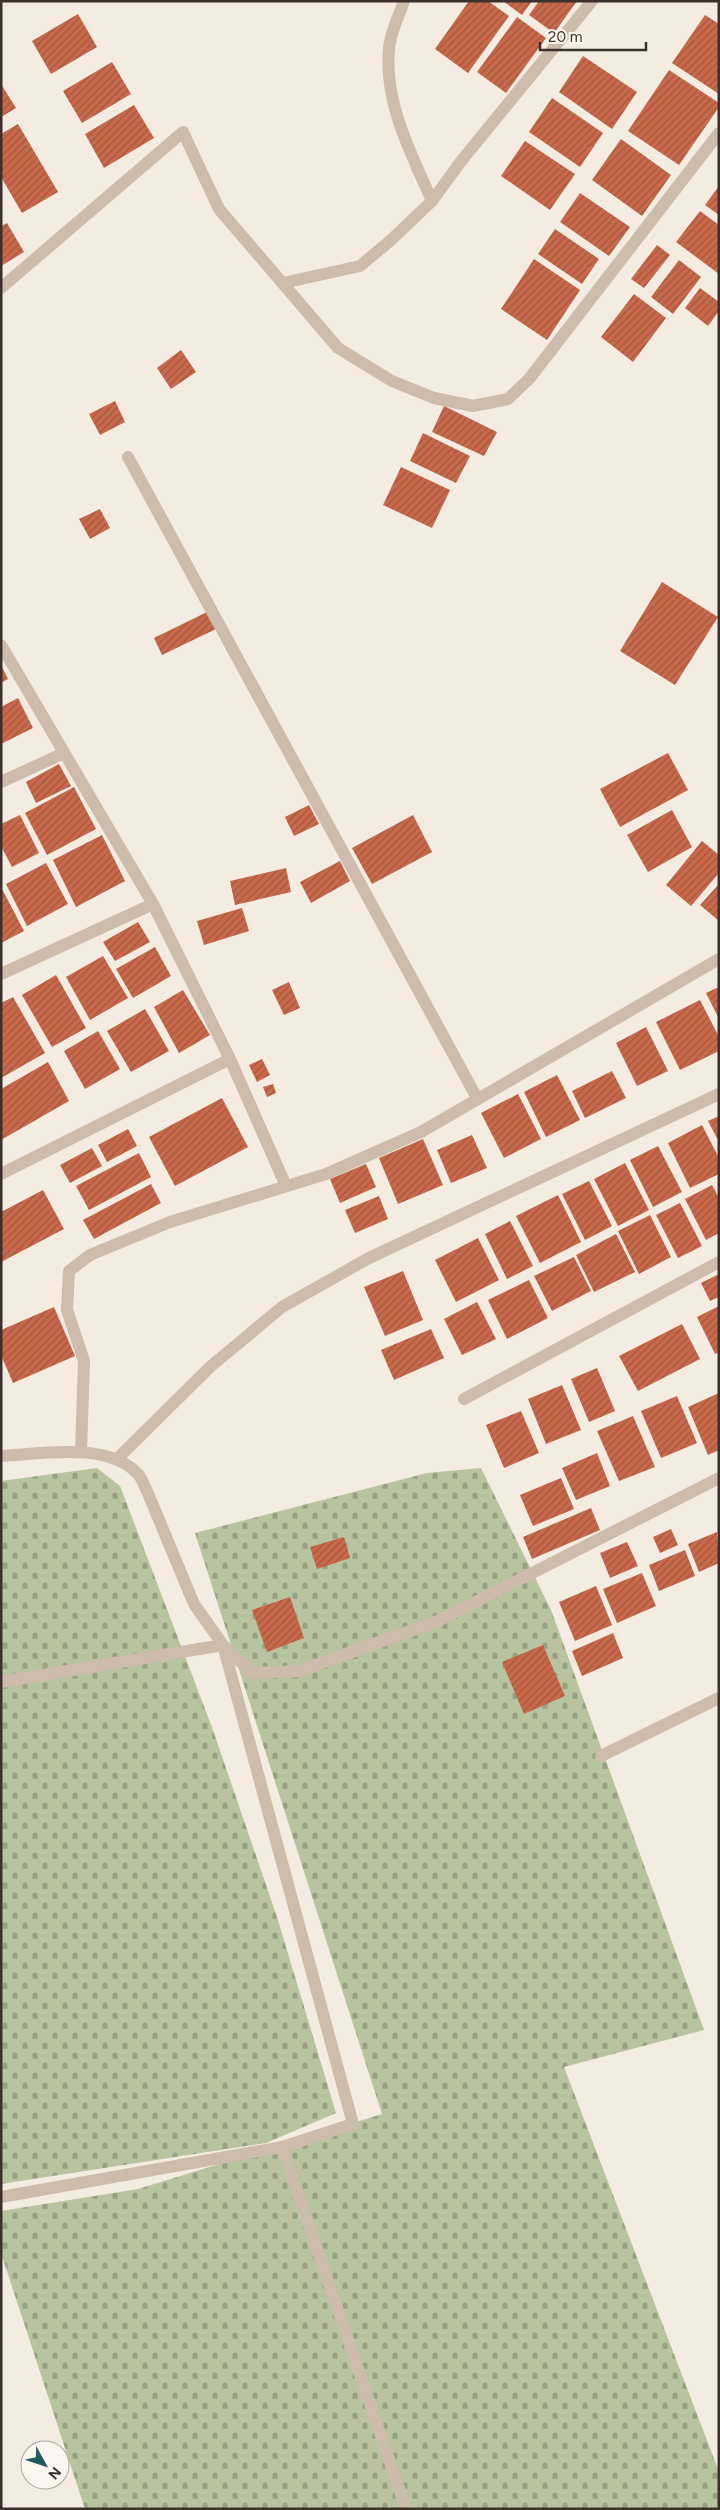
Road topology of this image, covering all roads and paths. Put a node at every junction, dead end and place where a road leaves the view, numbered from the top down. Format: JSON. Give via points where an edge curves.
{"nodes":[{"id":1,"x":404,"y":1,"type":"edge"},
{"id":2,"x":592,"y":1,"type":"edge"},
{"id":3,"x":719,"y":133,"type":"edge"},
{"id":4,"x":432,"y":201,"type":"junction"},
{"id":5,"x":283,"y":283,"type":"junction"},
{"id":6,"x":1,"y":288,"type":"edge"},
{"id":7,"x":128,"y":457,"type":"dead end"},
{"id":8,"x":1,"y":646,"type":"edge"},
{"id":9,"x":64,"y":753,"type":"junction"},
{"id":10,"x":1,"y":782,"type":"edge"},
{"id":11,"x":153,"y":904,"type":"junction"},
{"id":12,"x":719,"y":959,"type":"edge"},
{"id":13,"x":1,"y":974,"type":"edge"},
{"id":14,"x":230,"y":1059,"type":"junction"},
{"id":15,"x":719,"y":1094,"type":"edge"},
{"id":16,"x":477,"y":1098,"type":"junction"},
{"id":17,"x":1,"y":1174,"type":"edge"},
{"id":18,"x":286,"y":1186,"type":"junction"},
{"id":19,"x":719,"y":1262,"type":"edge"},
{"id":20,"x":464,"y":1398,"type":"dead end"},
{"id":21,"x":81,"y":1451,"type":"junction"},
{"id":22,"x":1,"y":1456,"type":"edge"},
{"id":23,"x":117,"y":1460,"type":"junction"},
{"id":24,"x":719,"y":1478,"type":"edge"},
{"id":25,"x":223,"y":1645,"type":"junction"},
{"id":26,"x":1,"y":1682,"type":"edge"},
{"id":27,"x":719,"y":1698,"type":"edge"},
{"id":28,"x":601,"y":1756,"type":"dead end"},
{"id":29,"x":282,"y":2147,"type":"junction"},
{"id":30,"x":1,"y":2197,"type":"edge"},
{"id":31,"x":406,"y":2509,"type":"edge"}],
"edges":[{"from":1,"to":4,"type":"street","via":[[389,47],[388,82],[400,126]]},
{"from":2,"to":4,"type":"street"},
{"from":3,"to":5,"type":"street","via":[[528,379],[508,399],[473,406],[434,398],[392,381],[338,348]]},
{"from":4,"to":5,"type":"street","via":[[360,266]]},
{"from":5,"to":6,"type":"street","via":[[219,209],[184,132]]},
{"from":7,"to":16,"type":"street"},
{"from":8,"to":9,"type":"street"},
{"from":9,"to":10,"type":"street"},
{"from":9,"to":11,"type":"street"},
{"from":11,"to":13,"type":"street"},
{"from":11,"to":14,"type":"street"},
{"from":12,"to":16,"type":"street"},
{"from":14,"to":17,"type":"street"},
{"from":14,"to":18,"type":"street"},
{"from":15,"to":23,"type":"street","via":[[369,1258],[282,1307],[210,1367]]},
{"from":16,"to":18,"type":"street","via":[[422,1132],[326,1174]]},
{"from":18,"to":21,"type":"street","via":[[170,1222],[90,1255],[69,1271],[67,1310],[84,1360]]},
{"from":19,"to":20,"type":"street"},
{"from":21,"to":22,"type":"street"},
{"from":21,"to":23,"type":"street"},
{"from":23,"to":25,"type":"street","via":[[138,1474],[194,1604]]},
{"from":24,"to":25,"type":"street","via":[[438,1621],[299,1671],[252,1673]]},
{"from":25,"to":26,"type":"street"},
{"from":25,"to":29,"type":"street","via":[[353,2124]]},
{"from":27,"to":28,"type":"street"},
{"from":29,"to":30,"type":"street"},
{"from":29,"to":31,"type":"street"}]}
